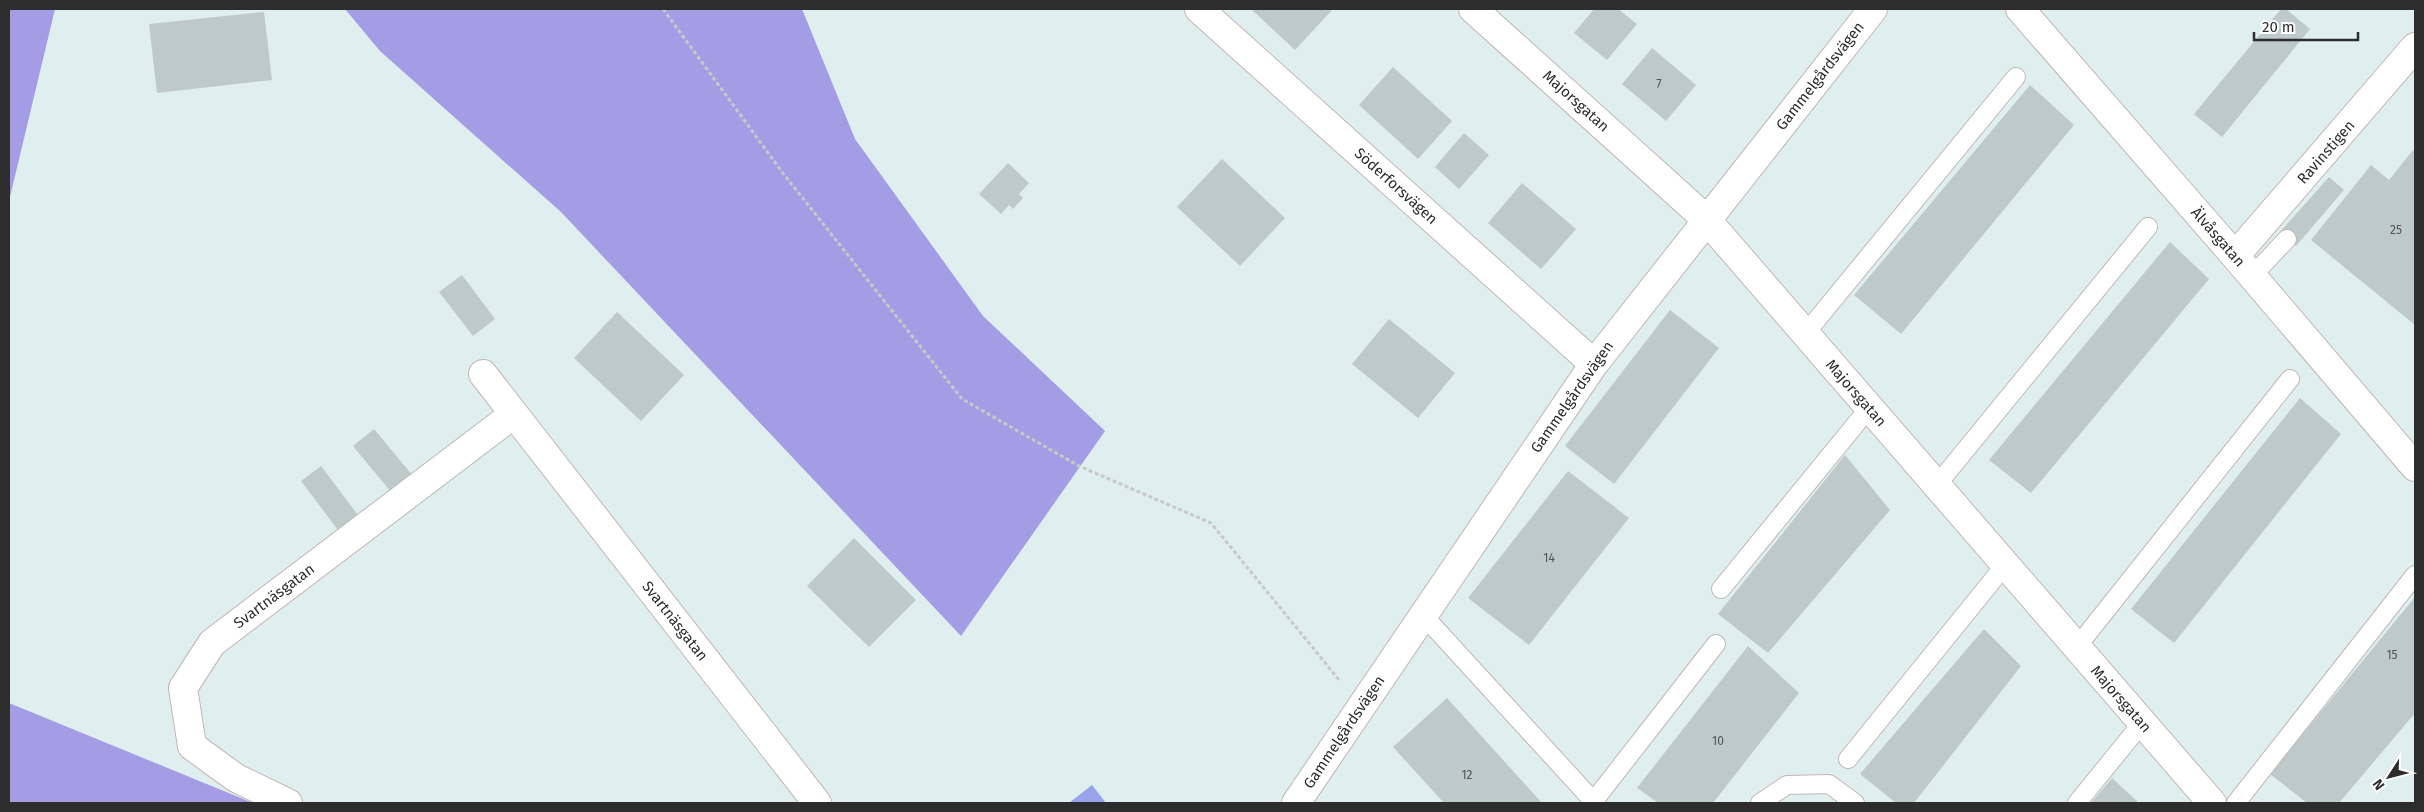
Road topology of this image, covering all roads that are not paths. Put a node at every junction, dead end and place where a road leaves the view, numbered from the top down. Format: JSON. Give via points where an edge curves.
{"nodes":[{"id":1,"x":1199,"y":9,"type":"edge"},
{"id":2,"x":1473,"y":9,"type":"edge"},
{"id":3,"x":1874,"y":9,"type":"edge"},
{"id":4,"x":2020,"y":9,"type":"edge"},
{"id":5,"x":2415,"y":47,"type":"edge"},
{"id":6,"x":2016,"y":77,"type":"dead end"},
{"id":7,"x":1706,"y":219,"type":"junction"},
{"id":8,"x":2148,"y":227,"type":"dead end"},
{"id":9,"x":2287,"y":239,"type":"dead end"},
{"id":10,"x":2244,"y":266,"type":"junction"},
{"id":11,"x":1804,"y":334,"type":"junction"},
{"id":12,"x":1594,"y":364,"type":"junction"},
{"id":13,"x":483,"y":374,"type":"dead end"},
{"id":14,"x":2290,"y":379,"type":"dead end"},
{"id":15,"x":1869,"y":408,"type":"junction"},
{"id":16,"x":514,"y":414,"type":"junction"},
{"id":17,"x":2415,"y":467,"type":"edge"},
{"id":18,"x":1936,"y":486,"type":"junction"},
{"id":19,"x":2004,"y":565,"type":"junction"},
{"id":20,"x":2415,"y":575,"type":"edge"},
{"id":21,"x":1721,"y":589,"type":"dead end"},
{"id":22,"x":1423,"y":616,"type":"junction"},
{"id":23,"x":1716,"y":644,"type":"dead end"},
{"id":24,"x":2076,"y":648,"type":"junction"},
{"id":25,"x":2142,"y":723,"type":"junction"},
{"id":26,"x":1848,"y":759,"type":"dead end"},
{"id":27,"x":1594,"y":802,"type":"edge"},
{"id":28,"x":288,"y":803,"type":"edge"},
{"id":29,"x":817,"y":803,"type":"edge"},
{"id":30,"x":1296,"y":803,"type":"edge"},
{"id":31,"x":1760,"y":803,"type":"edge"},
{"id":32,"x":1855,"y":803,"type":"edge"},
{"id":33,"x":2077,"y":803,"type":"edge"},
{"id":34,"x":2212,"y":803,"type":"edge"},
{"id":35,"x":2236,"y":803,"type":"edge"}],
"edges":[{"from":1,"to":12,"type":"street","name":"Söderforsvägen"},
{"from":2,"to":7,"type":"street","name":"Majorsgatan"},
{"from":3,"to":7,"type":"street","name":"Gammelgårdsvägen"},
{"from":4,"to":10,"type":"street","name":"Älvåsgatan"},
{"from":5,"to":10,"type":"street","name":"Ravinstigen"},
{"from":6,"to":11,"type":"lane"},
{"from":7,"to":11,"type":"street","name":"Majorsgatan"},
{"from":7,"to":12,"type":"street","name":"Gammelgårdsvägen"},
{"from":8,"to":18,"type":"lane"},
{"from":9,"to":10,"type":"lane"},
{"from":10,"to":17,"type":"street","name":"Älvåsgatan"},
{"from":11,"to":15,"type":"street","name":"Majorsgatan"},
{"from":12,"to":22,"type":"street","name":"Gammelgårdsvägen"},
{"from":13,"to":16,"type":"street","name":"Svartnäsgatan"},
{"from":14,"to":24,"type":"lane"},
{"from":15,"to":18,"type":"street","name":"Majorsgatan"},
{"from":15,"to":21,"type":"lane"},
{"from":16,"to":28,"type":"street","name":"Svartnäsgatan","via":[[212,643],[183,688],[192,746],[236,778]]},
{"from":16,"to":29,"type":"street","name":"Svartnäsgatan"},
{"from":18,"to":19,"type":"street","name":"Majorsgatan"},
{"from":19,"to":24,"type":"street","name":"Majorsgatan"},
{"from":19,"to":26,"type":"lane"},
{"from":20,"to":35,"type":"lane"},
{"from":22,"to":27,"type":"lane"},
{"from":22,"to":30,"type":"street","name":"Gammelgårdsvägen"},
{"from":23,"to":27,"type":"lane"},
{"from":24,"to":25,"type":"street","name":"Majorsgatan"},
{"from":25,"to":33,"type":"lane"},
{"from":25,"to":34,"type":"street","name":"Majorsgatan"},
{"from":31,"to":32,"type":"lane","via":[[1787,785],[1829,784]]}]}
